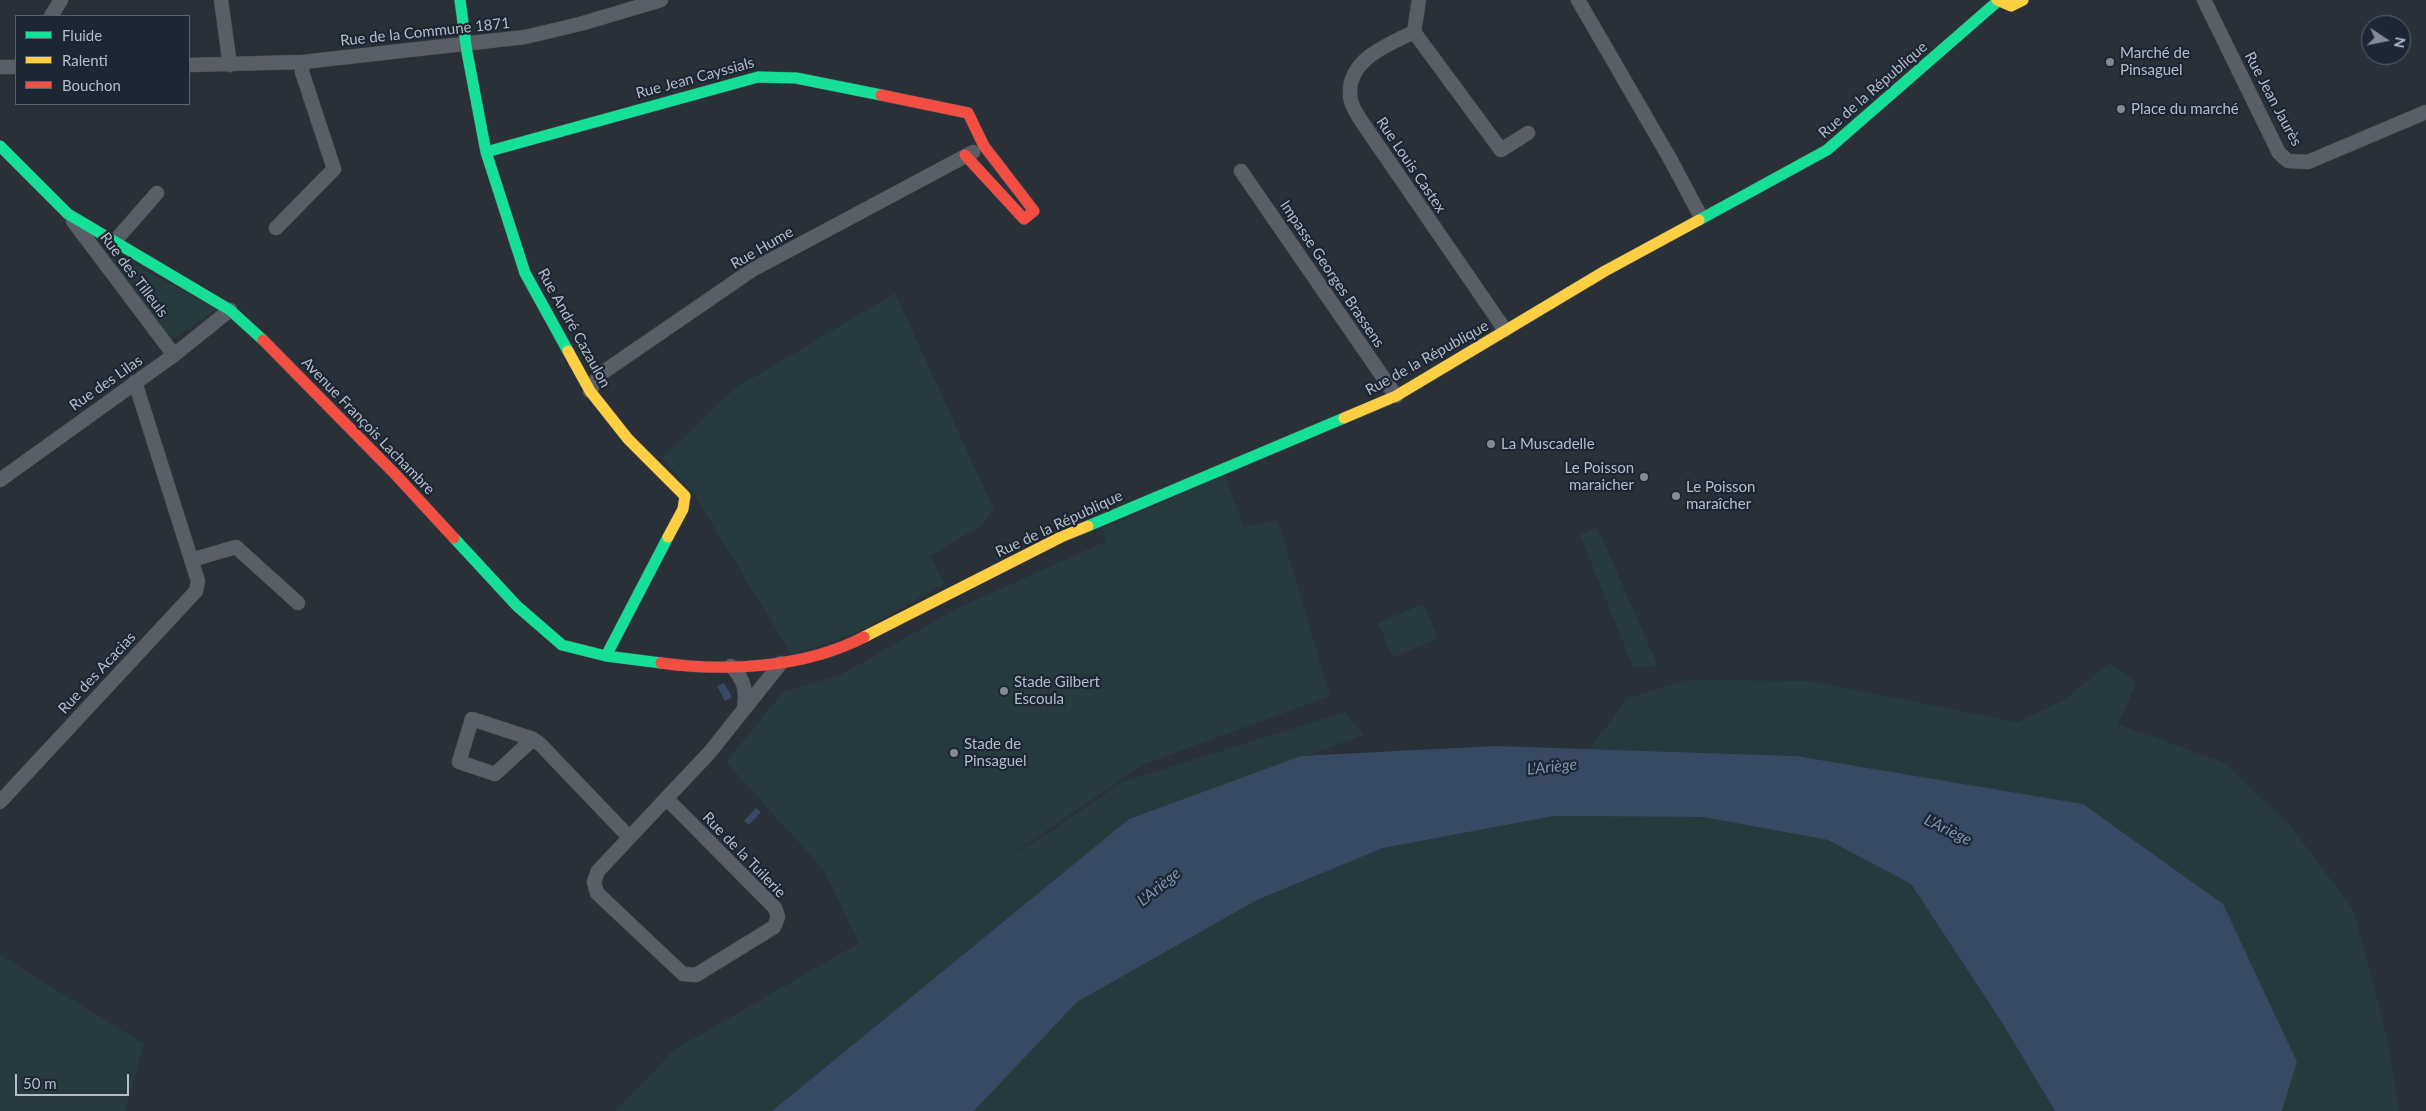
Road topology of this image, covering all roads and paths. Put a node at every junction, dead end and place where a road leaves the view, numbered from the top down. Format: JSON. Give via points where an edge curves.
{"nodes":[{"id":1,"x":61,"y":0,"type":"edge"},
{"id":2,"x":221,"y":0,"type":"edge"},
{"id":3,"x":460,"y":0,"type":"edge"},
{"id":4,"x":661,"y":0,"type":"edge"},
{"id":5,"x":1420,"y":0,"type":"edge"},
{"id":6,"x":1578,"y":0,"type":"edge"},
{"id":7,"x":2023,"y":0,"type":"edge"},
{"id":8,"x":2204,"y":0,"type":"edge"},
{"id":9,"x":1998,"y":1,"type":"edge"},
{"id":10,"x":52,"y":15,"type":"edge"},
{"id":11,"x":1414,"y":32,"type":"junction"},
{"id":12,"x":466,"y":45,"type":"junction"},
{"id":13,"x":303,"y":62,"type":"junction"},
{"id":14,"x":190,"y":65,"type":"edge"},
{"id":15,"x":230,"y":65,"type":"junction"},
{"id":16,"x":0,"y":67,"type":"edge"},
{"id":17,"x":15,"y":67,"type":"edge"},
{"id":18,"x":2426,"y":112,"type":"edge"},
{"id":19,"x":1528,"y":133,"type":"dead end"},
{"id":20,"x":0,"y":146,"type":"edge"},
{"id":21,"x":984,"y":146,"type":"junction"},
{"id":22,"x":486,"y":152,"type":"junction"},
{"id":23,"x":965,"y":155,"type":"junction"},
{"id":24,"x":1241,"y":171,"type":"dead end"},
{"id":25,"x":157,"y":194,"type":"dead end"},
{"id":26,"x":68,"y":214,"type":"junction"},
{"id":27,"x":1701,"y":217,"type":"junction"},
{"id":28,"x":276,"y":228,"type":"dead end"},
{"id":29,"x":114,"y":242,"type":"junction"},
{"id":30,"x":230,"y":310,"type":"junction"},
{"id":31,"x":1505,"y":330,"type":"junction"},
{"id":32,"x":174,"y":356,"type":"junction"},
{"id":33,"x":135,"y":382,"type":"junction"},
{"id":34,"x":590,"y":391,"type":"junction"},
{"id":35,"x":1396,"y":396,"type":"junction"},
{"id":36,"x":0,"y":480,"type":"edge"},
{"id":37,"x":191,"y":560,"type":"junction"},
{"id":38,"x":298,"y":603,"type":"dead end"},
{"id":39,"x":606,"y":656,"type":"junction"},
{"id":40,"x":781,"y":663,"type":"junction"},
{"id":41,"x":731,"y":666,"type":"junction"},
{"id":42,"x":744,"y":708,"type":"junction"},
{"id":43,"x":533,"y":739,"type":"junction"},
{"id":44,"x":667,"y":799,"type":"junction"},
{"id":45,"x":0,"y":802,"type":"edge"},
{"id":46,"x":629,"y":837,"type":"junction"}],
"edges":[{"from":1,"to":10,"type":"street"},
{"from":2,"to":15,"type":"street"},
{"from":3,"to":12,"type":"street","name":"Rue André Cazaulon"},
{"from":4,"to":12,"type":"street","name":"Rue de la Commune 1871","via":[[525,37]]},
{"from":5,"to":11,"type":"street"},
{"from":6,"to":27,"type":"street"},
{"from":7,"to":9,"type":"street","via":[[2011,6]]},
{"from":8,"to":18,"type":"street","name":"Rue Jean Jaurès","via":[[2279,153],[2288,161],[2308,162]]},
{"from":9,"to":27,"type":"street","name":"Rue de la République","via":[[1827,150]]},
{"from":11,"to":19,"type":"street","via":[[1501,150]]},
{"from":11,"to":31,"type":"street","name":"Rue Louis Castex","via":[[1382,47],[1355,72],[1350,93],[1352,102],[1364,125]]},
{"from":12,"to":13,"type":"street","name":"Rue de la Commune 1871"},
{"from":12,"to":22,"type":"street","name":"Rue André Cazaulon"},
{"from":13,"to":15,"type":"street","name":"Rue de la Commune 1871"},
{"from":13,"to":28,"type":"street","via":[[302,72],[334,169]]},
{"from":14,"to":15,"type":"street","name":"Rue de la Commune 1871"},
{"from":16,"to":17,"type":"street"},
{"from":20,"to":26,"type":"street","name":"Avenue François Lachambre"},
{"from":21,"to":22,"type":"street","name":"Rue Jean Cayssials","via":[[968,113],[796,78],[758,77]]},
{"from":21,"to":23,"type":"street"},
{"from":21,"to":23,"type":"street","name":"Rue Jean Cayssials","via":[[1034,211],[1024,219]]},
{"from":22,"to":34,"type":"street","name":"Rue André Cazaulon","via":[[525,273]]},
{"from":23,"to":34,"type":"street","name":"Rue Hume","via":[[752,270],[599,375]]},
{"from":24,"to":35,"type":"street","name":"Impasse Georges Brassens"},
{"from":25,"to":29,"type":"street"},
{"from":26,"to":29,"type":"street","name":"Avenue François Lachambre"},
{"from":26,"to":32,"type":"street","name":"Rue des Tilleuls"},
{"from":27,"to":31,"type":"street","name":"Rue de la République"},
{"from":29,"to":30,"type":"street","name":"Avenue François Lachambre"},
{"from":30,"to":32,"type":"street","name":"Rue des Lilas"},
{"from":30,"to":39,"type":"street","name":"Avenue François Lachambre","via":[[395,474],[518,606],[562,645]]},
{"from":31,"to":35,"type":"street","name":"Rue de la République"},
{"from":32,"to":33,"type":"street","name":"Rue des Lilas"},
{"from":33,"to":36,"type":"street","name":"Rue des Lilas"},
{"from":33,"to":37,"type":"street","name":"Rue des Acacias"},
{"from":34,"to":39,"type":"street","name":"Rue André Cazaulon","via":[[628,439],[685,496],[682,509]]},
{"from":35,"to":40,"type":"street","name":"Rue de la République","via":[[1061,537],[855,642]]},
{"from":37,"to":38,"type":"street","via":[[236,547]]},
{"from":37,"to":45,"type":"street","name":"Rue des Acacias","via":[[198,581],[196,591]]},
{"from":39,"to":41,"type":"street","name":"Avenue François Lachambre","via":[[674,665]]},
{"from":40,"to":41,"type":"street","name":"Rue de la République"},
{"from":40,"to":42,"type":"street","name":"Rue de la Tuilerie"},
{"from":41,"to":42,"type":"street","via":[[744,684]]},
{"from":42,"to":44,"type":"street","name":"Rue de la Tuilerie"},
{"from":43,"to":43,"type":"street","via":[[472,719],[459,762],[495,774]]},
{"from":43,"to":46,"type":"street"},
{"from":44,"to":46,"type":"street","name":"Rue de la Tuilerie"},
{"from":44,"to":46,"type":"street","name":"Rue de la Tuilerie","via":[[775,908],[778,917],[774,926],[696,975],[683,974],[597,893],[594,882],[598,871]]}]}
